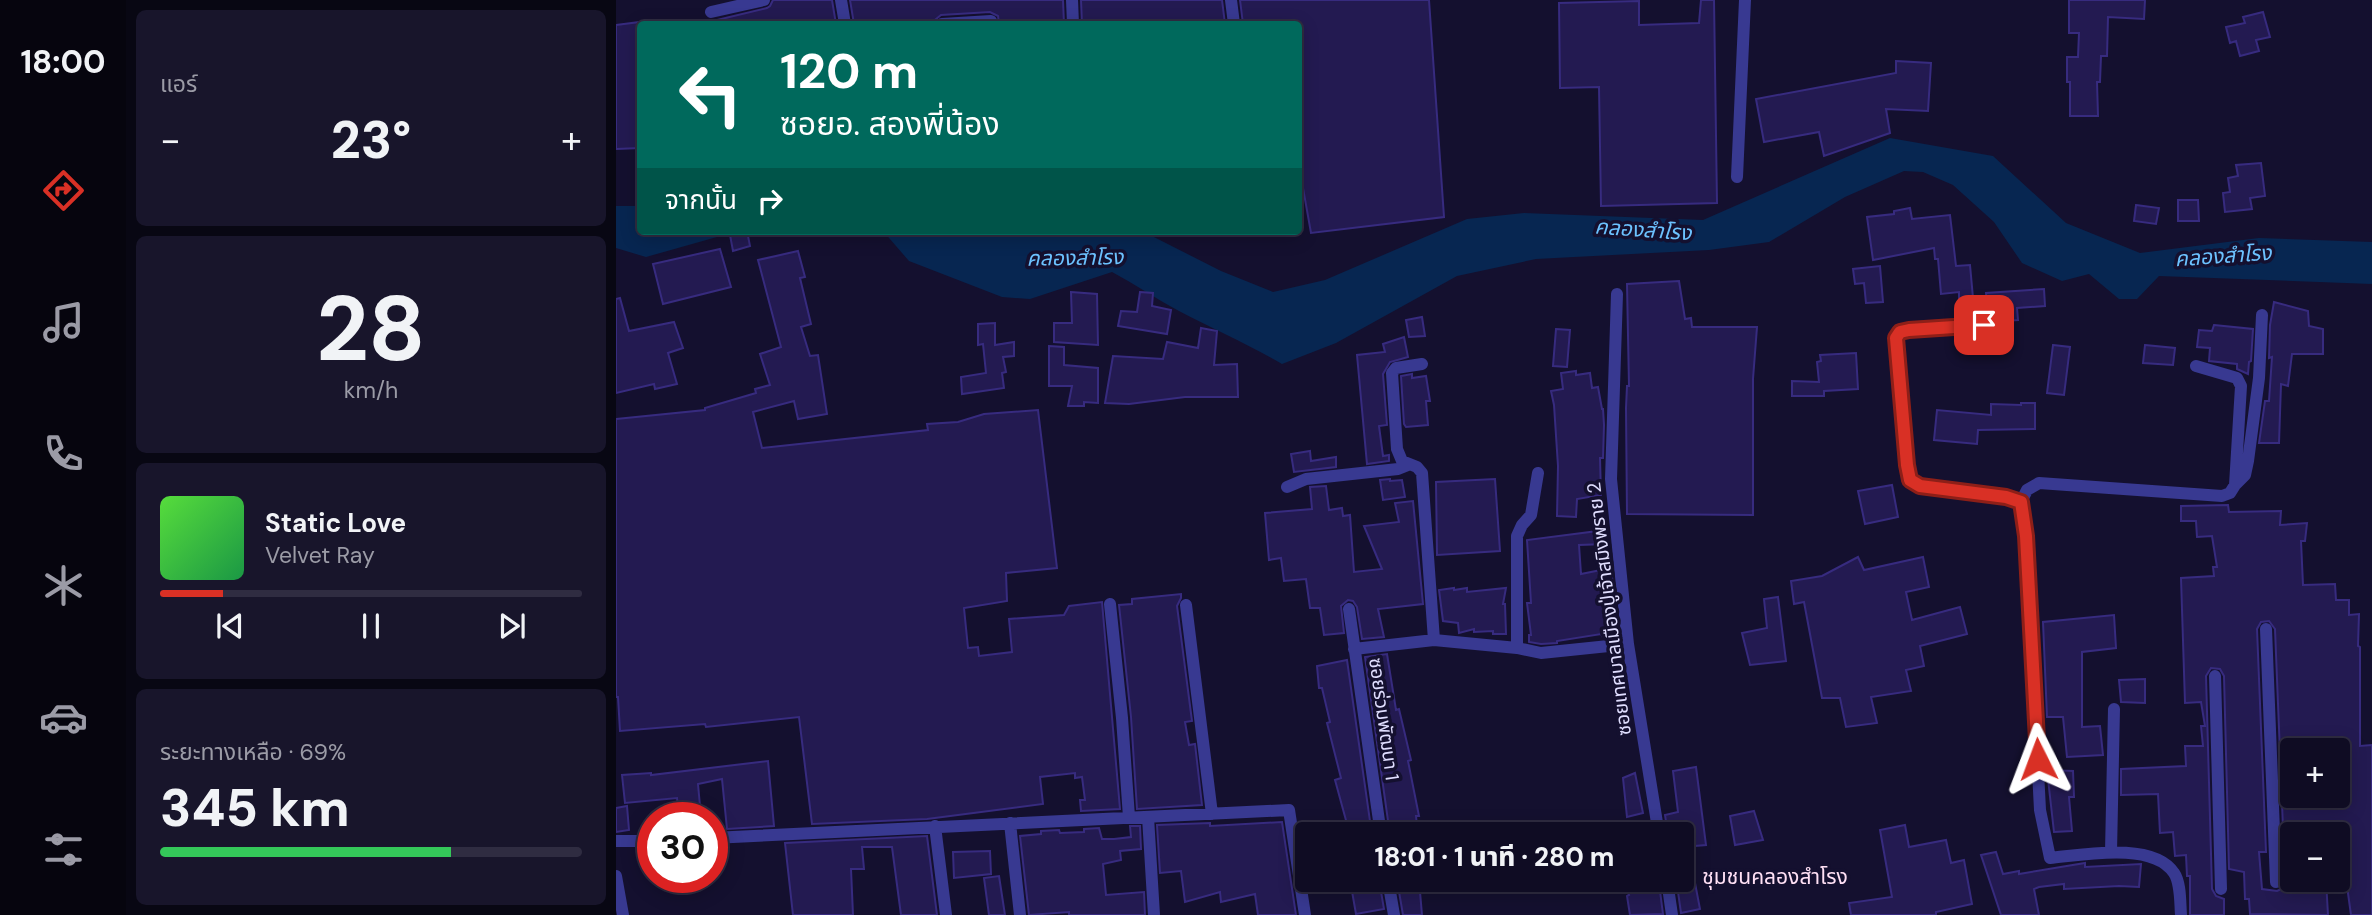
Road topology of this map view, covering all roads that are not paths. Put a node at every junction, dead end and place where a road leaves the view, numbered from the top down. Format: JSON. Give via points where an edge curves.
{"nodes":[{"id":1,"x":764,"y":0,"type":"edge"},
{"id":2,"x":841,"y":0,"type":"edge"},
{"id":3,"x":1073,"y":0,"type":"edge"},
{"id":4,"x":1231,"y":0,"type":"edge"},
{"id":5,"x":1745,"y":0,"type":"edge"},
{"id":6,"x":711,"y":12,"type":"dead end"},
{"id":7,"x":844,"y":21,"type":"edge"},
{"id":8,"x":1073,"y":21,"type":"edge"},
{"id":9,"x":1234,"y":21,"type":"edge"},
{"id":10,"x":1737,"y":177,"type":"dead end"},
{"id":11,"x":1618,"y":294,"type":"dead end"},
{"id":12,"x":2262,"y":315,"type":"dead end"},
{"id":13,"x":1984,"y":325,"type":"dead end"},
{"id":14,"x":1422,"y":364,"type":"dead end"},
{"id":15,"x":2196,"y":366,"type":"dead end"},
{"id":16,"x":1408,"y":465,"type":"junction"},
{"id":17,"x":1538,"y":473,"type":"dead end"},
{"id":18,"x":2235,"y":485,"type":"junction"},
{"id":19,"x":1287,"y":487,"type":"dead end"},
{"id":20,"x":2021,"y":502,"type":"junction"},
{"id":21,"x":1110,"y":604,"type":"dead end"},
{"id":22,"x":1186,"y":605,"type":"dead end"},
{"id":23,"x":1349,"y":610,"type":"dead end"},
{"id":24,"x":2266,"y":629,"type":"dead end"},
{"id":25,"x":1434,"y":640,"type":"junction"},
{"id":26,"x":1628,"y":643,"type":"junction"},
{"id":27,"x":1517,"y":648,"type":"junction"},
{"id":28,"x":1354,"y":649,"type":"junction"},
{"id":29,"x":2215,"y":676,"type":"dead end"},
{"id":30,"x":2114,"y":709,"type":"dead end"},
{"id":31,"x":1212,"y":814,"type":"junction"},
{"id":32,"x":1129,"y":817,"type":"junction"},
{"id":33,"x":1148,"y":817,"type":"junction"},
{"id":34,"x":1379,"y":822,"type":"edge"},
{"id":35,"x":1657,"y":822,"type":"edge"},
{"id":36,"x":1010,"y":823,"type":"junction"},
{"id":37,"x":935,"y":826,"type":"junction"},
{"id":38,"x":728,"y":837,"type":"edge"},
{"id":39,"x":616,"y":841,"type":"edge"},
{"id":40,"x":637,"y":841,"type":"edge"},
{"id":41,"x":2111,"y":852,"type":"junction"},
{"id":42,"x":616,"y":876,"type":"edge"},
{"id":43,"x":2276,"y":882,"type":"dead end"},
{"id":44,"x":2221,"y":889,"type":"dead end"},
{"id":45,"x":1390,"y":892,"type":"edge"},
{"id":46,"x":1669,"y":892,"type":"edge"},
{"id":47,"x":623,"y":915,"type":"edge"},
{"id":48,"x":946,"y":915,"type":"edge"},
{"id":49,"x":1020,"y":915,"type":"edge"},
{"id":50,"x":1154,"y":915,"type":"edge"},
{"id":51,"x":1305,"y":915,"type":"edge"},
{"id":52,"x":1394,"y":915,"type":"edge"},
{"id":53,"x":1672,"y":915,"type":"edge"},
{"id":54,"x":2181,"y":915,"type":"edge"}],
"edges":[{"from":1,"to":6,"type":"street"},
{"from":2,"to":7,"type":"street"},
{"from":3,"to":8,"type":"street"},
{"from":4,"to":9,"type":"street"},
{"from":5,"to":10,"type":"street"},
{"from":11,"to":26,"type":"street","name":"ซอยเทศบาลเมืองปู่เจ้าสมิงพราย 2","via":[[1611,479]]},
{"from":12,"to":18,"type":"street","via":[[2248,461],[2245,475]]},
{"from":13,"to":20,"type":"street","via":[[1909,330],[1896,338],[1910,480],[1920,486]]},
{"from":14,"to":16,"type":"street","via":[[1396,368],[1392,373],[1397,449]]},
{"from":15,"to":18,"type":"street","via":[[2237,378],[2241,386]]},
{"from":16,"to":19,"type":"street","via":[[1306,479]]},
{"from":16,"to":25,"type":"street","via":[[1422,473]]},
{"from":17,"to":27,"type":"street","via":[[1531,515],[1517,536]]},
{"from":18,"to":20,"type":"street","via":[[2222,496],[2039,483],[2027,490]]},
{"from":20,"to":41,"type":"street","via":[[2040,810],[2050,858]]},
{"from":21,"to":32,"type":"street"},
{"from":22,"to":31,"type":"street"},
{"from":23,"to":28,"type":"street","name":"ซอยร่วมพัฒนา 1"},
{"from":24,"to":43,"type":"street"},
{"from":25,"to":27,"type":"street"},
{"from":25,"to":28,"type":"street"},
{"from":26,"to":27,"type":"street","via":[[1541,653]]},
{"from":26,"to":35,"type":"street","name":"ซอยเทศบาลเมืองปู่เจ้าสมิงพราย 2"},
{"from":28,"to":34,"type":"street","name":"ซอยร่วมพัฒนา 1"},
{"from":29,"to":44,"type":"street"},
{"from":30,"to":41,"type":"street"},
{"from":31,"to":33,"type":"street"},
{"from":31,"to":51,"type":"street","via":[[1289,810]]},
{"from":32,"to":33,"type":"street"},
{"from":32,"to":36,"type":"street"},
{"from":33,"to":50,"type":"street"},
{"from":36,"to":37,"type":"street"},
{"from":36,"to":49,"type":"street"},
{"from":37,"to":38,"type":"street"},
{"from":37,"to":48,"type":"street"},
{"from":39,"to":40,"type":"street"},
{"from":41,"to":54,"type":"street","via":[[2165,862],[2176,874]]},
{"from":42,"to":47,"type":"street"},
{"from":45,"to":52,"type":"street"},
{"from":46,"to":53,"type":"street"}]}
